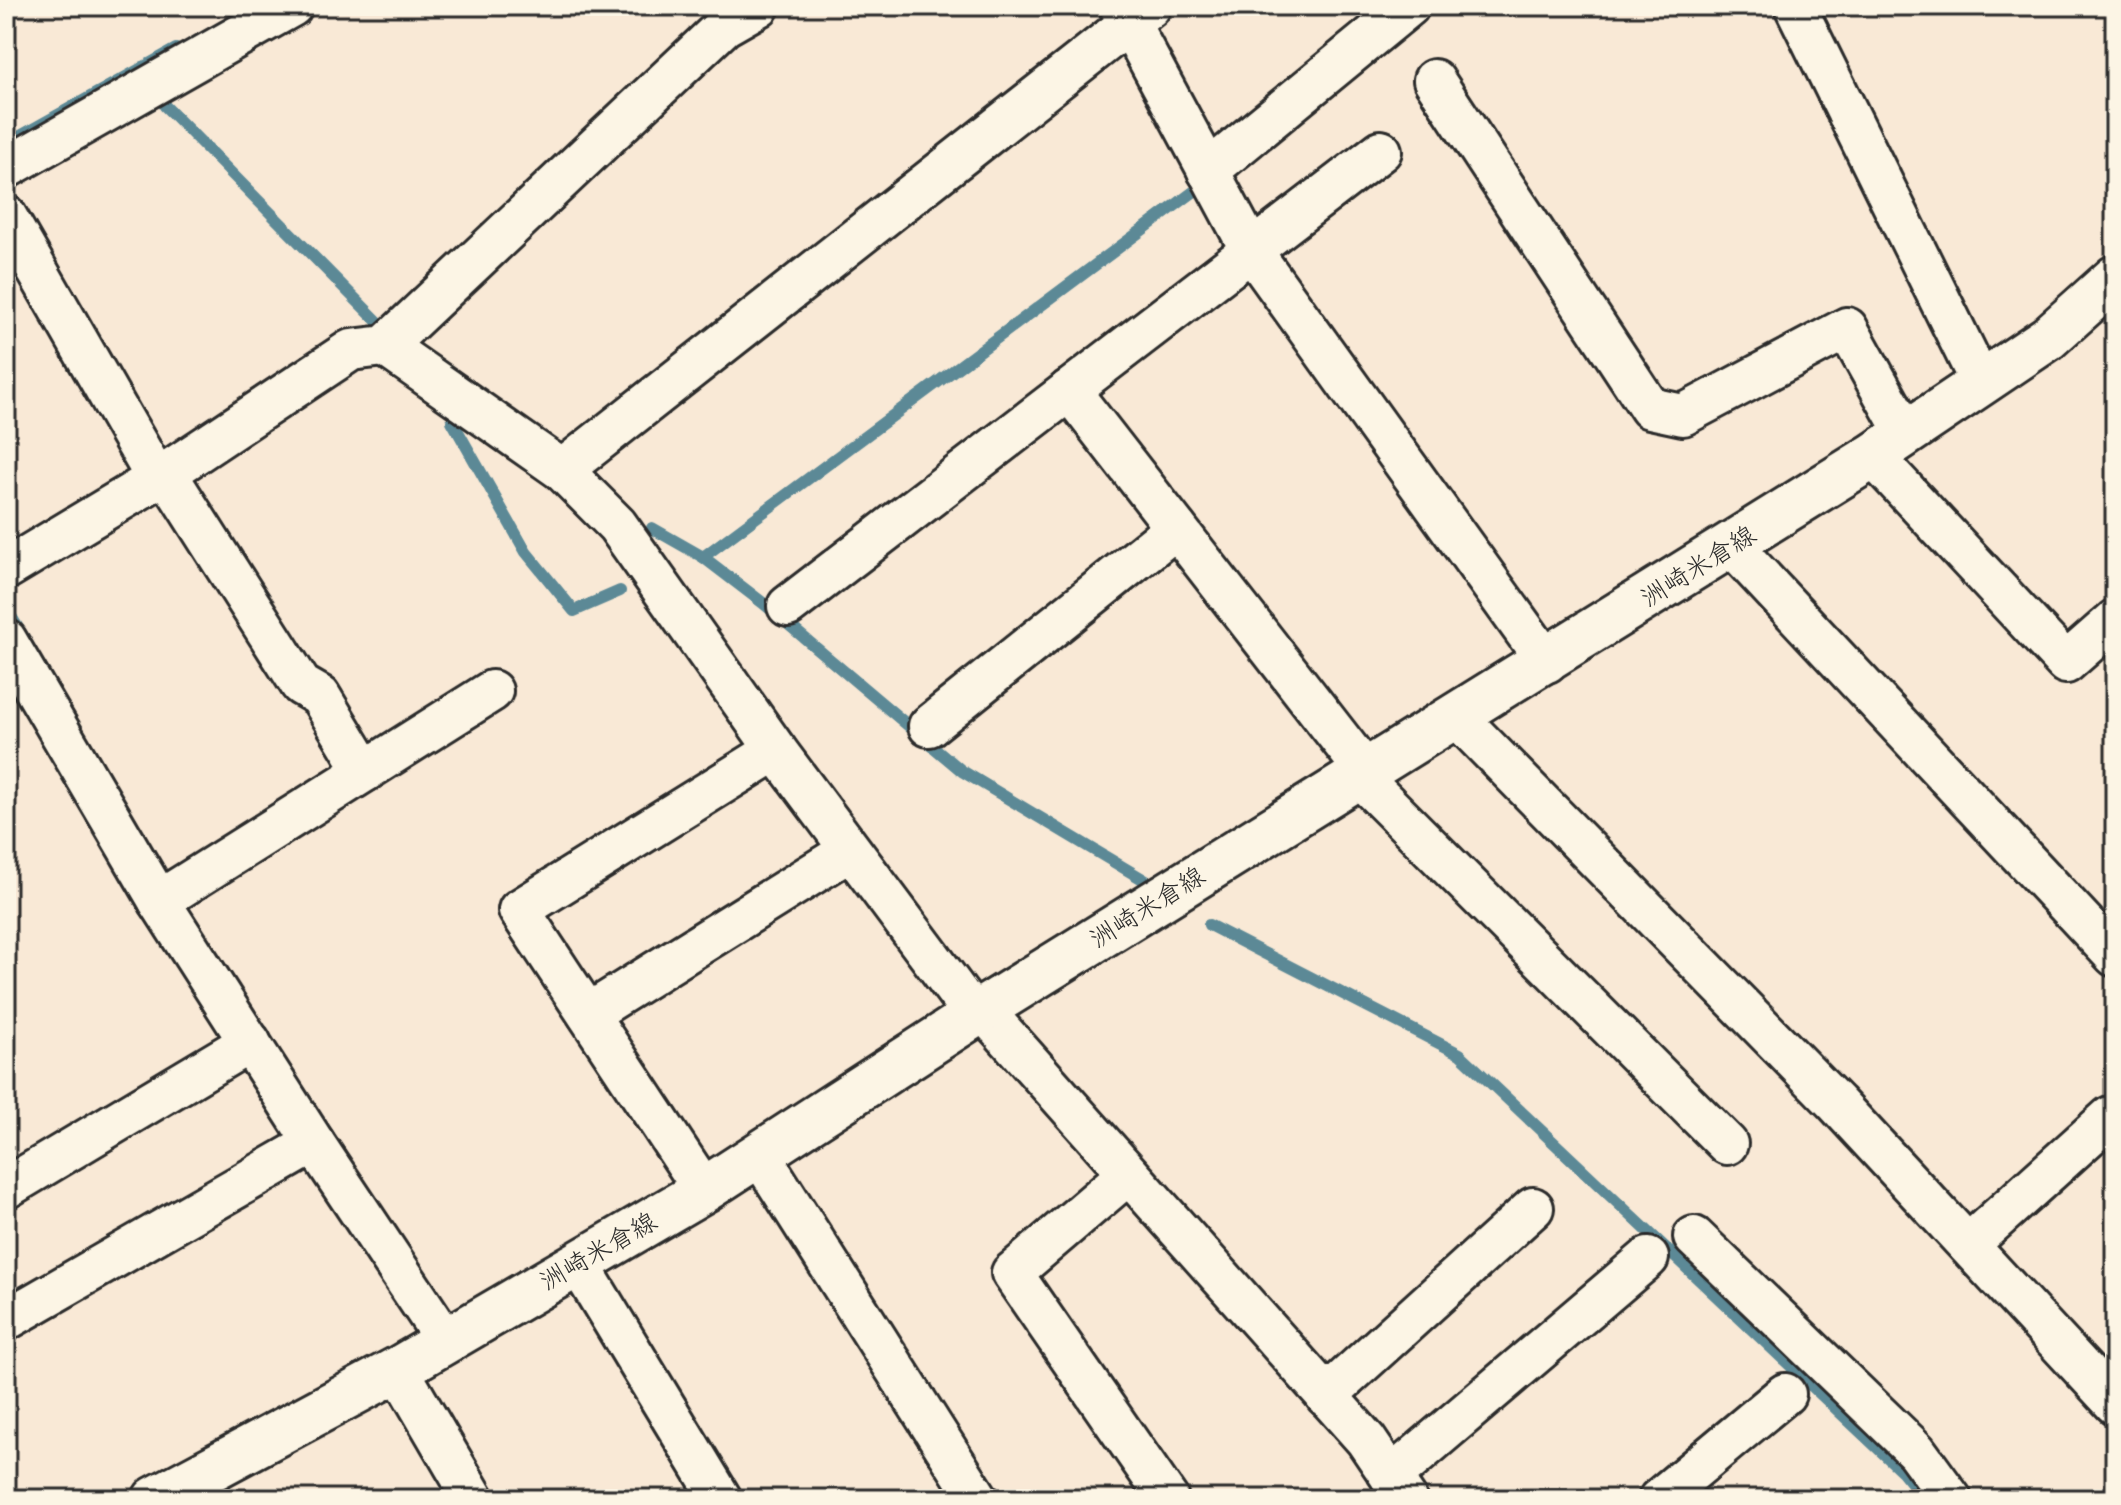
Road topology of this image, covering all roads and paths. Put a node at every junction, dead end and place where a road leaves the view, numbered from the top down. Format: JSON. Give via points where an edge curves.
{"nodes":[{"id":1,"x":292,"y":6,"type":"edge"},
{"id":2,"x":759,"y":6,"type":"edge"},
{"id":3,"x":1409,"y":6,"type":"edge"},
{"id":4,"x":1795,"y":6,"type":"edge"},
{"id":5,"x":1133,"y":12,"type":"edge"},
{"id":6,"x":1434,"y":80,"type":"dead end"},
{"id":7,"x":1381,"y":151,"type":"dead end"},
{"id":8,"x":6,"y":168,"type":"edge"},
{"id":9,"x":1208,"y":171,"type":"junction"},
{"id":10,"x":6,"y":216,"type":"edge"},
{"id":11,"x":1251,"y":250,"type":"junction"},
{"id":12,"x":2115,"y":278,"type":"edge"},
{"id":13,"x":385,"y":346,"type":"junction"},
{"id":14,"x":1981,"y":383,"type":"junction"},
{"id":15,"x":1069,"y":390,"type":"junction"},
{"id":16,"x":1890,"y":445,"type":"junction"},
{"id":17,"x":562,"y":470,"type":"junction"},
{"id":18,"x":168,"y":481,"type":"junction"},
{"id":19,"x":1176,"y":528,"type":"junction"},
{"id":20,"x":1731,"y":545,"type":"junction"},
{"id":21,"x":6,"y":569,"type":"edge"},
{"id":22,"x":788,"y":606,"type":"dead end"},
{"id":23,"x":2115,"y":620,"type":"edge"},
{"id":24,"x":6,"y":640,"type":"edge"},
{"id":25,"x":1547,"y":662,"type":"junction"},
{"id":26,"x":492,"y":691,"type":"dead end"},
{"id":27,"x":1456,"y":716,"type":"junction"},
{"id":28,"x":929,"y":726,"type":"dead end"},
{"id":29,"x":776,"y":750,"type":"junction"},
{"id":30,"x":365,"y":771,"type":"junction"},
{"id":31,"x":1362,"y":774,"type":"junction"},
{"id":32,"x":849,"y":851,"type":"junction"},
{"id":33,"x":170,"y":894,"type":"junction"},
{"id":34,"x":2115,"y":956,"type":"edge"},
{"id":35,"x":978,"y":1012,"type":"junction"},
{"id":36,"x":588,"y":1014,"type":"junction"},
{"id":37,"x":250,"y":1042,"type":"junction"},
{"id":38,"x":2115,"y":1123,"type":"edge"},
{"id":39,"x":314,"y":1143,"type":"junction"},
{"id":40,"x":1727,"y":1144,"type":"dead end"},
{"id":41,"x":759,"y":1154,"type":"junction"},
{"id":42,"x":1128,"y":1174,"type":"junction"},
{"id":43,"x":6,"y":1188,"type":"edge"},
{"id":44,"x":704,"y":1190,"type":"junction"},
{"id":45,"x":1533,"y":1208,"type":"dead end"},
{"id":46,"x":1694,"y":1237,"type":"dead end"},
{"id":47,"x":1968,"y":1245,"type":"junction"},
{"id":48,"x":1648,"y":1258,"type":"dead end"},
{"id":49,"x":578,"y":1263,"type":"junction"},
{"id":50,"x":6,"y":1320,"type":"edge"},
{"id":51,"x":446,"y":1341,"type":"junction"},
{"id":52,"x":398,"y":1369,"type":"junction"},
{"id":53,"x":1785,"y":1394,"type":"dead end"},
{"id":54,"x":1326,"y":1396,"type":"junction"},
{"id":55,"x":2115,"y":1404,"type":"edge"},
{"id":56,"x":1398,"y":1488,"type":"edge"},
{"id":57,"x":155,"y":1499,"type":"edge"},
{"id":58,"x":474,"y":1499,"type":"edge"},
{"id":59,"x":721,"y":1499,"type":"edge"},
{"id":60,"x":978,"y":1499,"type":"edge"},
{"id":61,"x":1168,"y":1499,"type":"edge"},
{"id":62,"x":1659,"y":1499,"type":"edge"},
{"id":63,"x":1951,"y":1499,"type":"edge"}],
"edges":[{"from":1,"to":8,"type":"street"},
{"from":2,"to":13,"type":"street","via":[[724,26]]},
{"from":3,"to":9,"type":"street"},
{"from":4,"to":14,"type":"street"},
{"from":5,"to":9,"type":"street"},
{"from":5,"to":17,"type":"street"},
{"from":6,"to":16,"type":"street","via":[[1650,408],[1683,415],[1847,328]]},
{"from":7,"to":11,"type":"street"},
{"from":9,"to":11,"type":"street"},
{"from":10,"to":18,"type":"street"},
{"from":11,"to":15,"type":"street"},
{"from":11,"to":25,"type":"street"},
{"from":12,"to":14,"type":"main road","name":"洲崎米倉線","via":[[2048,338]]},
{"from":13,"to":17,"type":"street"},
{"from":13,"to":18,"type":"street","via":[[351,350]]},
{"from":14,"to":16,"type":"main road","name":"洲崎米倉線"},
{"from":15,"to":19,"type":"street"},
{"from":15,"to":22,"type":"street"},
{"from":16,"to":20,"type":"main road","name":"洲崎米倉線"},
{"from":16,"to":23,"type":"street","via":[[2066,663]]},
{"from":17,"to":29,"type":"street","via":[[617,525]]},
{"from":18,"to":21,"type":"street"},
{"from":18,"to":30,"type":"street","via":[[301,685],[320,696]]},
{"from":19,"to":28,"type":"street"},
{"from":19,"to":31,"type":"street"},
{"from":20,"to":25,"type":"main road","name":"洲崎米倉線"},
{"from":20,"to":34,"type":"street"},
{"from":24,"to":33,"type":"street"},
{"from":25,"to":27,"type":"main road","name":"洲崎米倉線"},
{"from":26,"to":30,"type":"street"},
{"from":27,"to":31,"type":"main road","name":"洲崎米倉線"},
{"from":27,"to":47,"type":"street"},
{"from":29,"to":32,"type":"street"},
{"from":29,"to":36,"type":"street","via":[[519,910]]},
{"from":30,"to":33,"type":"street"},
{"from":31,"to":35,"type":"main road","name":"洲崎米倉線"},
{"from":31,"to":40,"type":"street"},
{"from":32,"to":35,"type":"street"},
{"from":32,"to":36,"type":"street"},
{"from":33,"to":37,"type":"street"},
{"from":35,"to":41,"type":"main road","name":"洲崎米倉線"},
{"from":35,"to":42,"type":"street"},
{"from":36,"to":44,"type":"street"},
{"from":37,"to":39,"type":"street"},
{"from":37,"to":43,"type":"street"},
{"from":38,"to":47,"type":"street","via":[[2110,1117]]},
{"from":39,"to":50,"type":"street"},
{"from":39,"to":51,"type":"street"},
{"from":41,"to":44,"type":"main road","name":"洲崎米倉線"},
{"from":41,"to":60,"type":"street"},
{"from":42,"to":54,"type":"street"},
{"from":42,"to":61,"type":"street","via":[[1012,1273]]},
{"from":44,"to":49,"type":"main road","name":"洲崎米倉線"},
{"from":45,"to":54,"type":"street"},
{"from":46,"to":63,"type":"street","via":[[1916,1451]]},
{"from":47,"to":55,"type":"street"},
{"from":48,"to":56,"type":"street"},
{"from":49,"to":51,"type":"main road","name":"洲崎米倉線"},
{"from":49,"to":59,"type":"street"},
{"from":51,"to":52,"type":"main road","name":"洲崎米倉線"},
{"from":52,"to":57,"type":"main road","name":"洲崎米倉線"},
{"from":52,"to":58,"type":"street"},
{"from":53,"to":62,"type":"street"},
{"from":54,"to":56,"type":"street","via":[[1366,1440]]}]}
